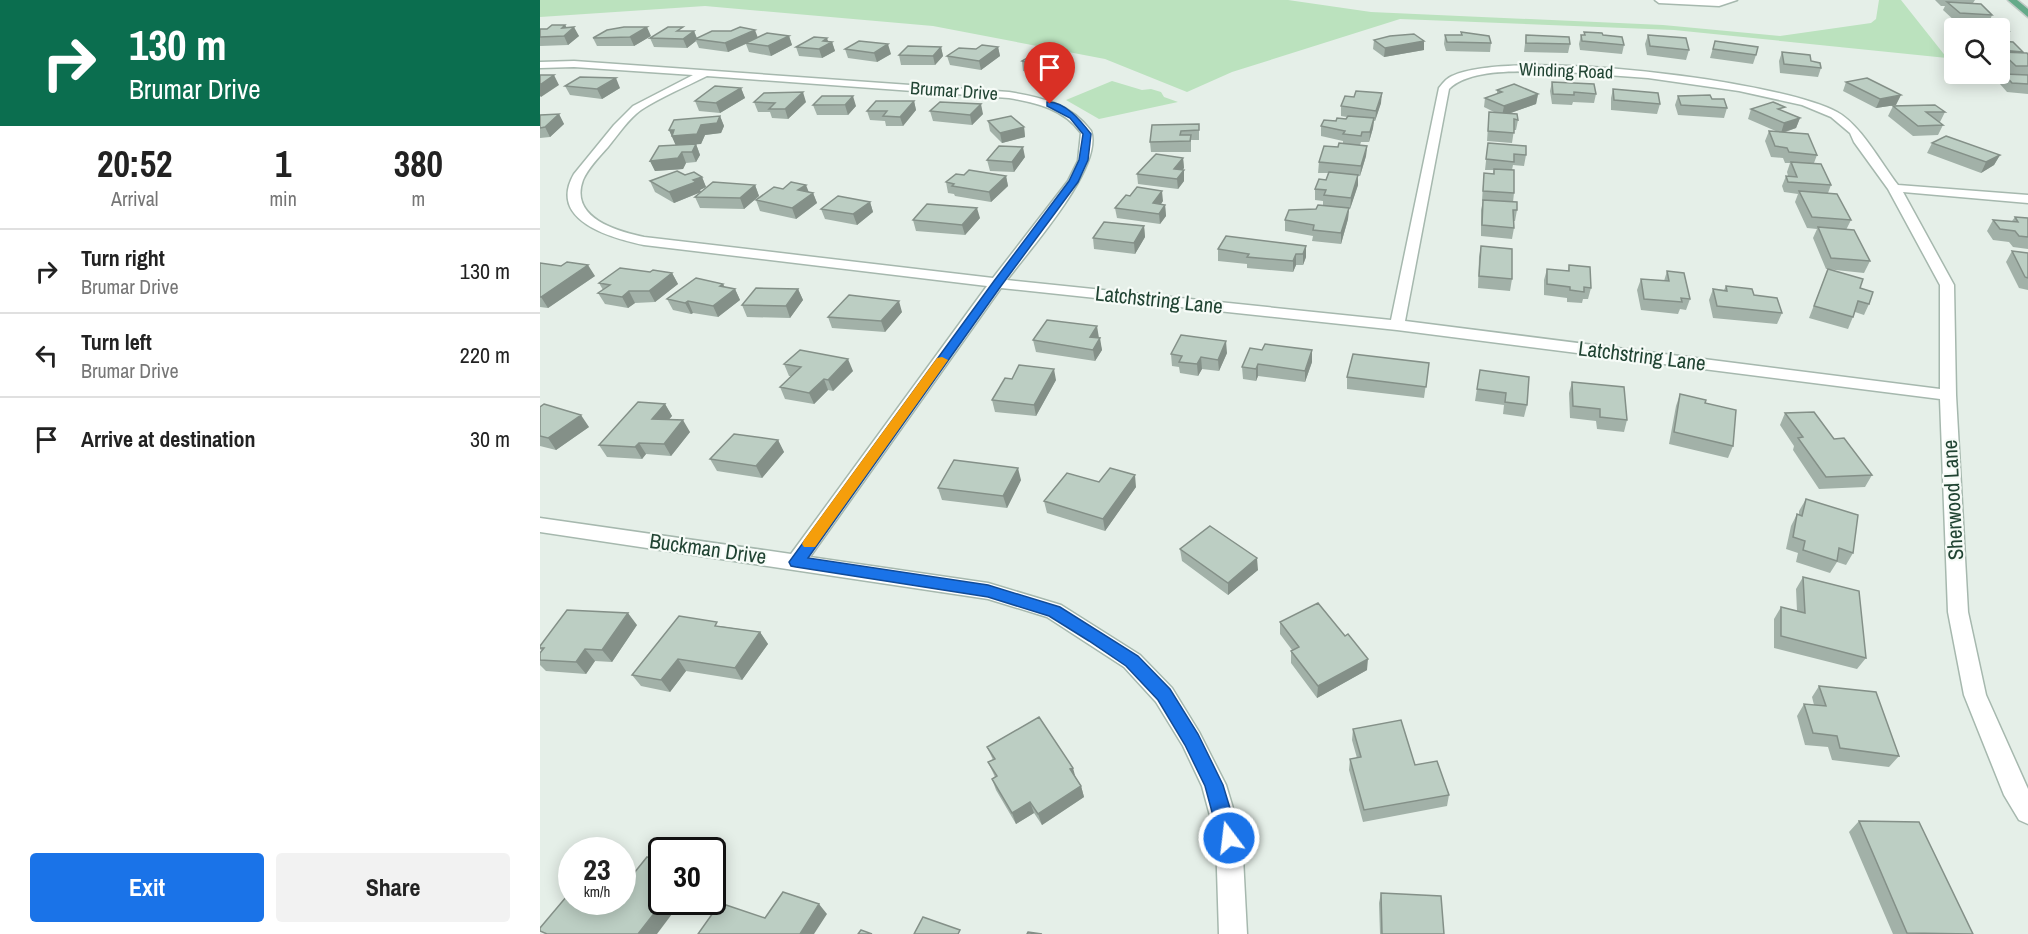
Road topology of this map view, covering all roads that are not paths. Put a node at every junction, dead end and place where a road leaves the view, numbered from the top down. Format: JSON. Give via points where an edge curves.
{"nodes":[{"id":1,"x":1659,"y":0,"type":"edge"},
{"id":2,"x":1733,"y":0,"type":"edge"},
{"id":3,"x":2012,"y":0,"type":"edge"},
{"id":4,"x":2028,"y":14,"type":"edge"},
{"id":5,"x":540,"y":65,"type":"edge"},
{"id":6,"x":705,"y":73,"type":"junction"},
{"id":7,"x":1894,"y":188,"type":"junction"},
{"id":8,"x":2028,"y":199,"type":"edge"},
{"id":9,"x":997,"y":283,"type":"junction"},
{"id":10,"x":1397,"y":325,"type":"junction"},
{"id":11,"x":1948,"y":395,"type":"junction"},
{"id":12,"x":540,"y":525,"type":"edge"},
{"id":13,"x":796,"y":562,"type":"junction"},
{"id":14,"x":2028,"y":812,"type":"edge"},
{"id":15,"x":1233,"y":934,"type":"edge"}],
"edges":[{"from":1,"to":2,"type":"street"},
{"from":3,"to":4,"type":"main road"},
{"from":5,"to":6,"type":"street","name":"Brumar Drive"},
{"from":6,"to":9,"type":"street","name":"Brumar Drive","via":[[1010,95],[1050,104],[1073,117],[1087,134],[1084,160],[1074,182]]},
{"from":6,"to":9,"type":"street","name":"Latchstring Lane","via":[[628,115],[576,183],[580,214],[608,231],[644,241]]},
{"from":7,"to":8,"type":"street"},
{"from":7,"to":10,"type":"street","name":"Winding Road","via":[[1846,123],[1821,108],[1782,96],[1648,75],[1566,69],[1492,70],[1454,78],[1444,88]]},
{"from":7,"to":11,"type":"street","name":"Sherwood Lane","via":[[1947,285]]},
{"from":9,"to":10,"type":"street","name":"Latchstring Lane"},
{"from":9,"to":13,"type":"street","name":"Brumar Drive"},
{"from":10,"to":11,"type":"street","name":"Latchstring Lane"},
{"from":11,"to":14,"type":"street","name":"Sherwood Lane","via":[[1958,612],[1975,695],[2013,787]]},
{"from":12,"to":13,"type":"street","name":"Buckman Drive"},
{"from":13,"to":15,"type":"street","name":"Buckman Drive","via":[[988,591],[1054,611],[1132,661],[1164,694],[1214,785],[1229,838]]}]}
